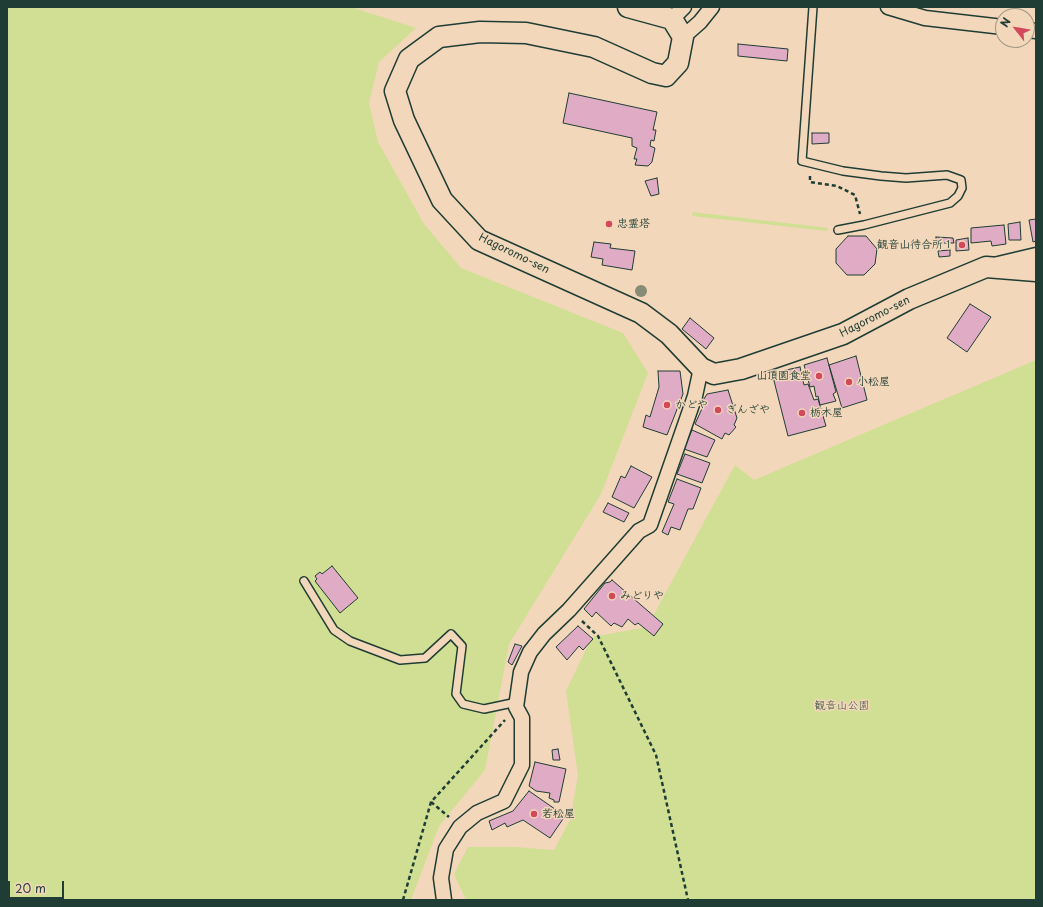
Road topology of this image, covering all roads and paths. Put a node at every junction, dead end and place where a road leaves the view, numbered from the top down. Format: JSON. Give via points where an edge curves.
{"nodes":[{"id":1,"x":628,"y":7,"type":"edge"},
{"id":2,"x":712,"y":7,"type":"edge"},
{"id":3,"x":813,"y":7,"type":"edge"},
{"id":4,"x":888,"y":7,"type":"edge"},
{"id":5,"x":678,"y":13,"type":"edge"},
{"id":6,"x":995,"y":26,"type":"edge"},
{"id":7,"x":683,"y":37,"type":"junction"},
{"id":8,"x":810,"y":182,"type":"dead end"},
{"id":9,"x":864,"y":226,"type":"junction"},
{"id":10,"x":838,"y":230,"type":"dead end"},
{"id":11,"x":1036,"y":255,"type":"edge"},
{"id":12,"x":986,"y":267,"type":"junction"},
{"id":13,"x":1036,"y":271,"type":"edge"},
{"id":14,"x":701,"y":368,"type":"junction"},
{"id":15,"x":304,"y":581,"type":"dead end"},
{"id":16,"x":569,"y":610,"type":"junction"},
{"id":17,"x":516,"y":704,"type":"junction"},
{"id":18,"x":431,"y":802,"type":"junction"},
{"id":19,"x":460,"y":827,"type":"junction"},
{"id":20,"x":403,"y":900,"type":"edge"},
{"id":21,"x":444,"y":900,"type":"edge"},
{"id":22,"x":688,"y":900,"type":"edge"}],
"edges":[{"from":1,"to":5,"type":"street"},
{"from":2,"to":7,"type":"street"},
{"from":3,"to":9,"type":"lane","via":[[802,161],[866,174],[906,178],[947,175],[961,180],[962,188],[950,203]]},
{"from":4,"to":6,"type":"street","via":[[925,18]]},
{"from":5,"to":7,"type":"street"},
{"from":7,"to":14,"type":"street","name":"Hagoromo-sen","via":[[678,63],[666,76],[652,73],[594,47],[526,33],[480,32],[439,38],[409,59],[395,91],[404,120],[442,200],[479,240],[641,313],[670,334]]},
{"from":8,"to":9,"type":"path","via":[[837,186],[855,195]]},
{"from":9,"to":10,"type":"lane"},
{"from":11,"to":12,"type":"street"},
{"from":12,"to":13,"type":"street","name":"Hagoromo-sen"},
{"from":12,"to":14,"type":"street","name":"Hagoromo-sen","via":[[909,299],[843,334],[741,369],[714,374]]},
{"from":14,"to":16,"type":"street","via":[[695,396],[650,525],[639,531]]},
{"from":15,"to":17,"type":"lane","via":[[334,630],[350,641],[400,660],[425,658],[451,634],[462,646],[456,694],[463,704],[484,709]]},
{"from":16,"to":17,"type":"street","via":[[530,652],[522,672]]},
{"from":16,"to":22,"type":"path","via":[[598,636],[656,755]]},
{"from":17,"to":18,"type":"path","via":[[486,743]]},
{"from":17,"to":19,"type":"street","via":[[522,718],[522,765],[504,801],[477,813]]},
{"from":18,"to":19,"type":"path"},
{"from":18,"to":20,"type":"path"},
{"from":19,"to":21,"type":"street","via":[[446,849],[441,878]]}]}
